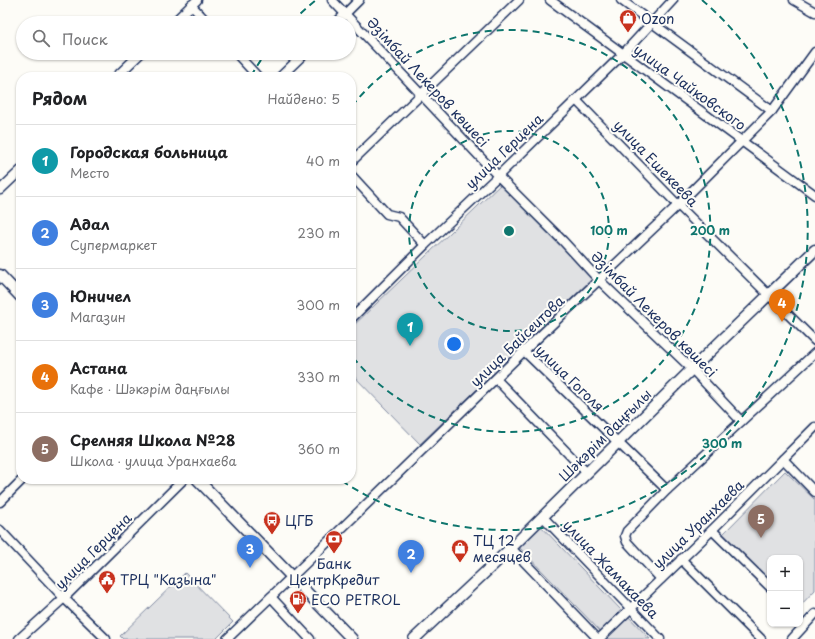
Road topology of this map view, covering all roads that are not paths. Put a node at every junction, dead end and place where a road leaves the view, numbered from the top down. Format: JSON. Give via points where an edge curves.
{"nodes":[{"id":1,"x":332,"y":0,"type":"edge"},
{"id":2,"x":359,"y":0,"type":"edge"},
{"id":3,"x":519,"y":0,"type":"edge"},
{"id":4,"x":550,"y":0,"type":"edge"},
{"id":5,"x":621,"y":0,"type":"edge"},
{"id":6,"x":672,"y":0,"type":"edge"},
{"id":7,"x":794,"y":0,"type":"edge"},
{"id":8,"x":194,"y":2,"type":"edge"},
{"id":9,"x":815,"y":12,"type":"edge"},
{"id":10,"x":345,"y":14,"type":"joint"},
{"id":11,"x":180,"y":16,"type":"edge"},
{"id":12,"x":203,"y":16,"type":"edge"},
{"id":13,"x":652,"y":22,"type":"junction"},
{"id":14,"x":356,"y":26,"type":"edge"},
{"id":15,"x":815,"y":52,"type":"edge"},
{"id":16,"x":623,"y":54,"type":"junction"},
{"id":17,"x":134,"y":60,"type":"edge"},
{"id":18,"x":242,"y":60,"type":"edge"},
{"id":19,"x":298,"y":60,"type":"edge"},
{"id":20,"x":121,"y":72,"type":"edge"},
{"id":21,"x":253,"y":72,"type":"edge"},
{"id":22,"x":285,"y":72,"type":"edge"},
{"id":23,"x":421,"y":94,"type":"junction"},
{"id":24,"x":576,"y":100,"type":"junction"},
{"id":25,"x":772,"y":111,"type":"junction"},
{"id":26,"x":742,"y":141,"type":"junction"},
{"id":27,"x":356,"y":157,"type":"edge"},
{"id":28,"x":16,"y":175,"type":"edge"},
{"id":29,"x":498,"y":176,"type":"junction"},
{"id":30,"x":356,"y":180,"type":"edge"},
{"id":31,"x":0,"y":190,"type":"edge"},
{"id":32,"x":815,"y":195,"type":"edge"},
{"id":33,"x":678,"y":204,"type":"junction"},
{"id":34,"x":425,"y":245,"type":"junction"},
{"id":35,"x":815,"y":250,"type":"edge"},
{"id":36,"x":0,"y":275,"type":"edge"},
{"id":37,"x":599,"y":280,"type":"junction"},
{"id":38,"x":16,"y":292,"type":"edge"},
{"id":39,"x":769,"y":295,"type":"junction"},
{"id":40,"x":356,"y":314,"type":"edge"},
{"id":41,"x":815,"y":341,"type":"edge"},
{"id":42,"x":524,"y":351,"type":"junction"},
{"id":43,"x":815,"y":353,"type":"edge"},
{"id":44,"x":692,"y":369,"type":"junction"},
{"id":45,"x":496,"y":379,"type":"junction"},
{"id":46,"x":741,"y":421,"type":"junction"},
{"id":47,"x":815,"y":427,"type":"edge"},
{"id":48,"x":618,"y":443,"type":"junction"},
{"id":49,"x":783,"y":459,"type":"junction"},
{"id":50,"x":587,"y":473,"type":"junction"},
{"id":51,"x":18,"y":484,"type":"edge"},
{"id":52,"x":179,"y":484,"type":"edge"},
{"id":53,"x":202,"y":484,"type":"edge"},
{"id":54,"x":667,"y":490,"type":"junction"},
{"id":55,"x":815,"y":492,"type":"edge"},
{"id":56,"x":0,"y":502,"type":"edge"},
{"id":57,"x":543,"y":517,"type":"junction"},
{"id":58,"x":0,"y":530,"type":"edge"},
{"id":59,"x":712,"y":530,"type":"junction"},
{"id":60,"x":512,"y":548,"type":"junction"},
{"id":61,"x":681,"y":559,"type":"junction"},
{"id":62,"x":292,"y":577,"type":"junction"},
{"id":63,"x":661,"y":579,"type":"junction"},
{"id":64,"x":767,"y":585,"type":"edge"},
{"id":65,"x":64,"y":598,"type":"junction"},
{"id":66,"x":271,"y":598,"type":"junction"},
{"id":67,"x":631,"y":608,"type":"junction"},
{"id":68,"x":815,"y":614,"type":"edge"},
{"id":69,"x":803,"y":620,"type":"edge"},
{"id":70,"x":806,"y":623,"type":"junction"},
{"id":71,"x":19,"y":639,"type":"edge"},
{"id":72,"x":106,"y":639,"type":"edge"},
{"id":73,"x":227,"y":639,"type":"edge"},
{"id":74,"x":310,"y":639,"type":"edge"},
{"id":75,"x":352,"y":639,"type":"edge"},
{"id":76,"x":414,"y":639,"type":"edge"},
{"id":77,"x":599,"y":639,"type":"edge"},
{"id":78,"x":660,"y":639,"type":"edge"},
{"id":79,"x":761,"y":639,"type":"edge"},
{"id":80,"x":792,"y":639,"type":"edge"}],
"edges":[{"from":1,"to":10,"type":"street","name":"Әзімбай Лекеров көшесі"},
{"from":2,"to":10,"type":"street"},
{"from":3,"to":23,"type":"street"},
{"from":4,"to":16,"type":"street","name":"улица Чайковского"},
{"from":5,"to":13,"type":"street"},
{"from":6,"to":13,"type":"street","name":"улица Герцена"},
{"from":7,"to":9,"type":"street"},
{"from":8,"to":11,"type":"street"},
{"from":8,"to":12,"type":"street"},
{"from":13,"to":16,"type":"street","name":"улица Герцена"},
{"from":13,"to":25,"type":"street"},
{"from":14,"to":23,"type":"street","name":"Әзімбай Лекеров көшесі"},
{"from":15,"to":25,"type":"street","name":"улица Байсеитова"},
{"from":16,"to":24,"type":"street","name":"улица Герцена"},
{"from":16,"to":26,"type":"street","name":"улица Чайковского"},
{"from":17,"to":20,"type":"street"},
{"from":18,"to":21,"type":"street"},
{"from":19,"to":22,"type":"street"},
{"from":23,"to":27,"type":"street"},
{"from":23,"to":29,"type":"street","name":"Әзімбай Лекеров көшесі"},
{"from":24,"to":29,"type":"street","name":"улица Герцена"},
{"from":24,"to":33,"type":"street","name":"улица Ешекеева"},
{"from":25,"to":26,"type":"street","name":"улица Байсеитова"},
{"from":26,"to":32,"type":"street","name":"улица Чайковского"},
{"from":26,"to":33,"type":"street","name":"улица Байсеитова"},
{"from":28,"to":31,"type":"street"},
{"from":29,"to":34,"type":"street","name":"улица Герцена"},
{"from":29,"to":37,"type":"street","name":"Әзімбай Лекеров көшесі"},
{"from":30,"to":34,"type":"street","via":[[387,214],[399,217]]},
{"from":33,"to":37,"type":"street","name":"улица Байсеитова"},
{"from":33,"to":39,"type":"street","name":"улица Ешекеева"},
{"from":34,"to":40,"type":"street","name":"улица Герцена"},
{"from":35,"to":39,"type":"main road","name":"Шәкәрім даңғылы"},
{"from":36,"to":38,"type":"main road"},
{"from":37,"to":42,"type":"street","name":"улица Байсеитова"},
{"from":37,"to":44,"type":"street","name":"Әзімбай Лекеров көшесі"},
{"from":39,"to":41,"type":"street","name":"улица Ешекеева"},
{"from":39,"to":44,"type":"main road","name":"Шәкәрім даңғылы"},
{"from":42,"to":45,"type":"street","name":"улица Байсеитова"},
{"from":42,"to":48,"type":"street","name":"улица Гоголя"},
{"from":43,"to":46,"type":"street"},
{"from":44,"to":46,"type":"street","name":"Әзімбай Лекеров көшесі"},
{"from":44,"to":48,"type":"main road","name":"Шәкәрім даңғылы"},
{"from":45,"to":50,"type":"street"},
{"from":45,"to":62,"type":"street","name":"улица Байсеитова"},
{"from":46,"to":54,"type":"street"},
{"from":47,"to":49,"type":"street","name":"улица Уранхаева"},
{"from":48,"to":50,"type":"main road","name":"Шәкәрім даңғылы"},
{"from":48,"to":54,"type":"street","name":"улица Гоголя"},
{"from":49,"to":55,"type":"street"},
{"from":49,"to":59,"type":"street","name":"улица Уранхаева"},
{"from":50,"to":57,"type":"main road","name":"Шәкәрім даңғылы"},
{"from":51,"to":56,"type":"street"},
{"from":52,"to":65,"type":"street","name":"улица Герцена"},
{"from":53,"to":62,"type":"main road"},
{"from":54,"to":63,"type":"street","via":[[626,531],[625,536],[627,542]]},
{"from":57,"to":60,"type":"main road","name":"Шәкәрім даңғылы"},
{"from":57,"to":67,"type":"street","name":"улица Жамакаева"},
{"from":58,"to":65,"type":"street"},
{"from":59,"to":61,"type":"street","name":"улица Уранхаева"},
{"from":59,"to":64,"type":"street"},
{"from":60,"to":76,"type":"main road","name":"Шәкәрім даңғылы"},
{"from":60,"to":77,"type":"street"},
{"from":61,"to":63,"type":"street","name":"улица Уранхаева"},
{"from":61,"to":79,"type":"street"},
{"from":62,"to":66,"type":"street","name":"улица Байсеитова"},
{"from":62,"to":75,"type":"main road"},
{"from":63,"to":67,"type":"street","name":"улица Уранхаева"},
{"from":65,"to":71,"type":"street","name":"улица Герцена"},
{"from":65,"to":72,"type":"street"},
{"from":66,"to":73,"type":"street","name":"улица Байсеитова"},
{"from":66,"to":74,"type":"street"},
{"from":67,"to":77,"type":"street","name":"улица Уранхаева"},
{"from":67,"to":78,"type":"street","name":"улица Жамакаева"},
{"from":68,"to":70,"type":"street"},
{"from":69,"to":70,"type":"street"},
{"from":70,"to":80,"type":"street"}]}
